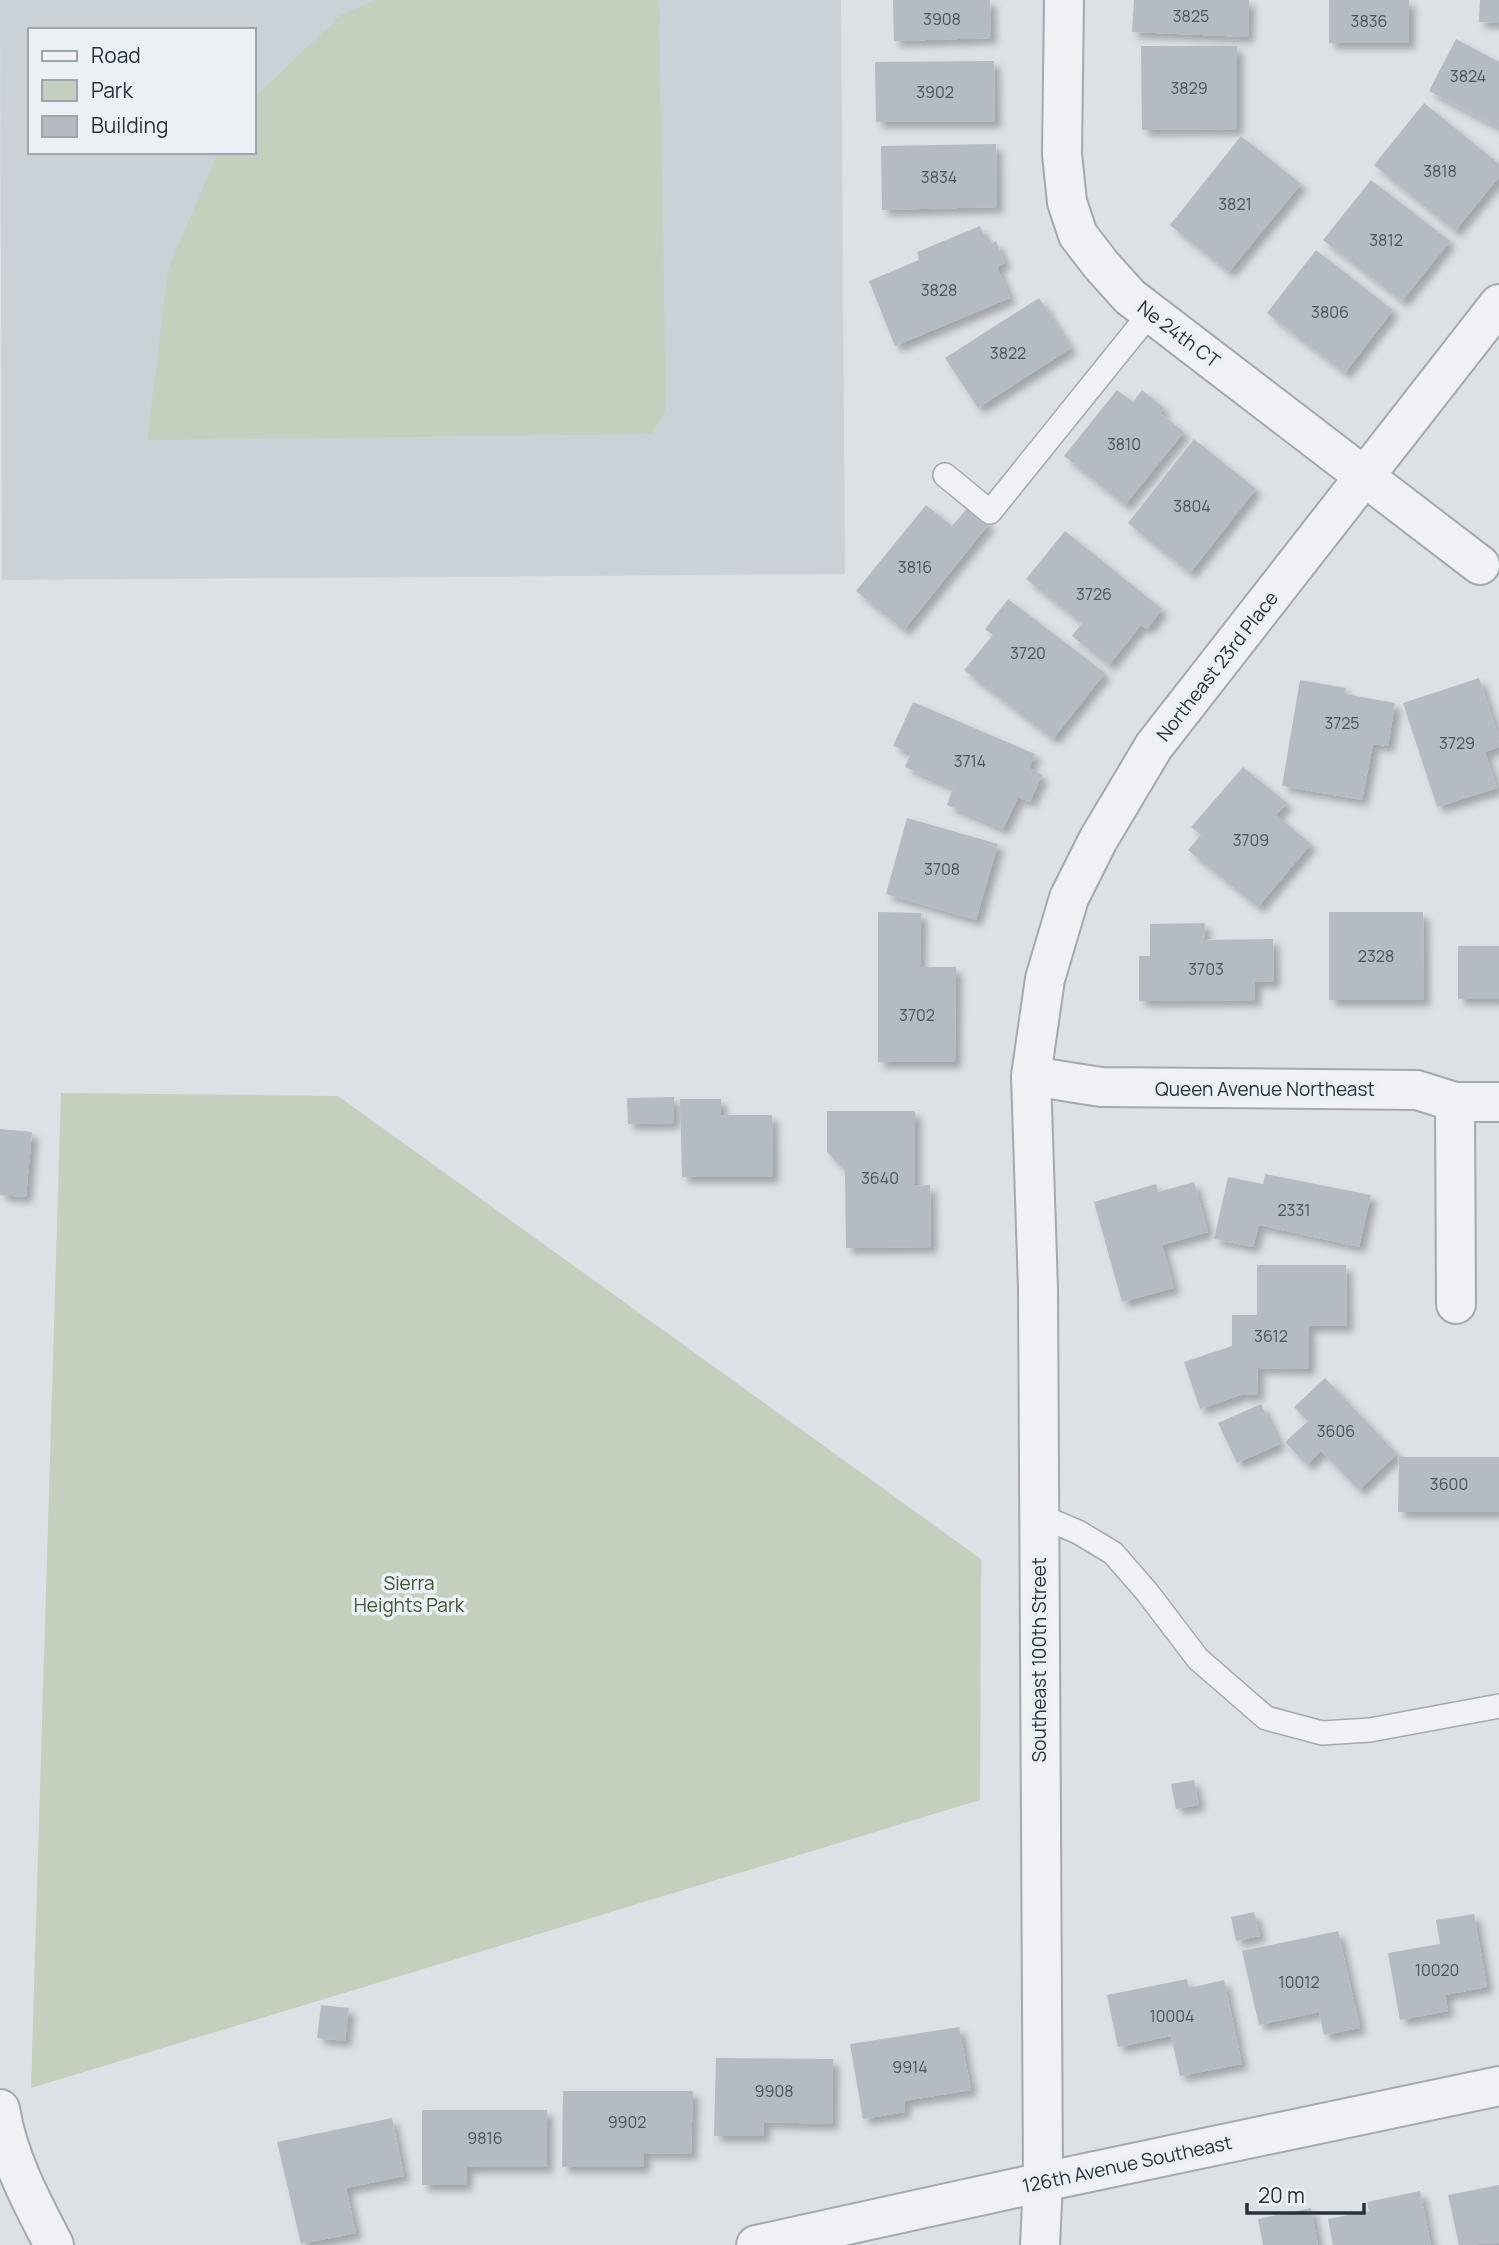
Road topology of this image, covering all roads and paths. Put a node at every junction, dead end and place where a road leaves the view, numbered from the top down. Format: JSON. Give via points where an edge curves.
{"nodes":[{"id":1,"x":1064,"y":0,"type":"edge"},
{"id":2,"x":1499,"y":304,"type":"edge"},
{"id":3,"x":1151,"y":312,"type":"junction"},
{"id":4,"x":945,"y":475,"type":"dead end"},
{"id":5,"x":1365,"y":477,"type":"junction"},
{"id":6,"x":1480,"y":565,"type":"dead end"},
{"id":7,"x":1031,"y":1076,"type":"junction"},
{"id":8,"x":1455,"y":1102,"type":"junction"},
{"id":9,"x":1499,"y":1102,"type":"edge"},
{"id":10,"x":1456,"y":1304,"type":"dead end"},
{"id":11,"x":1038,"y":1516,"type":"junction"},
{"id":12,"x":1499,"y":1706,"type":"edge"},
{"id":13,"x":1499,"y":2086,"type":"edge"},
{"id":14,"x":0,"y":2109,"type":"edge"},
{"id":15,"x":1043,"y":2182,"type":"junction"},
{"id":16,"x":54,"y":2245,"type":"edge"},
{"id":17,"x":756,"y":2245,"type":"edge"},
{"id":18,"x":1040,"y":2245,"type":"edge"}],
"edges":[{"from":1,"to":3,"type":"street","name":"Ne 24th CT","via":[[1062,154],[1067,202],[1078,235],[1130,297]]},
{"from":2,"to":5,"type":"street","name":"Northeast 23rd Place"},
{"from":3,"to":4,"type":"lane","via":[[990,512]]},
{"from":3,"to":5,"type":"street","name":"Ne 24th CT"},
{"from":5,"to":6,"type":"street","name":"Ne 24th CT"},
{"from":5,"to":7,"type":"street","name":"Northeast 23rd Place","via":[[1154,746],[1098,840],[1069,898],[1049,967]]},
{"from":7,"to":8,"type":"street","name":"Queen Avenue Northeast","via":[[1101,1087],[1417,1090]]},
{"from":7,"to":11,"type":"street","name":"Southeast 100th Street","via":[[1038,1289]]},
{"from":8,"to":9,"type":"street","name":"Queen Avenue Northeast"},
{"from":8,"to":10,"type":"street"},
{"from":11,"to":12,"type":"lane","via":[[1079,1532],[1113,1553],[1198,1659],[1266,1718],[1322,1733],[1370,1730]]},
{"from":11,"to":15,"type":"street","name":"Southeast 100th Street"},
{"from":13,"to":15,"type":"street","name":"126th Avenue Southeast"},
{"from":14,"to":16,"type":"street","via":[[23,2184]]},
{"from":15,"to":17,"type":"street","name":"126th Avenue Southeast"},
{"from":15,"to":18,"type":"street","name":"Southeast 100th Street"}]}
